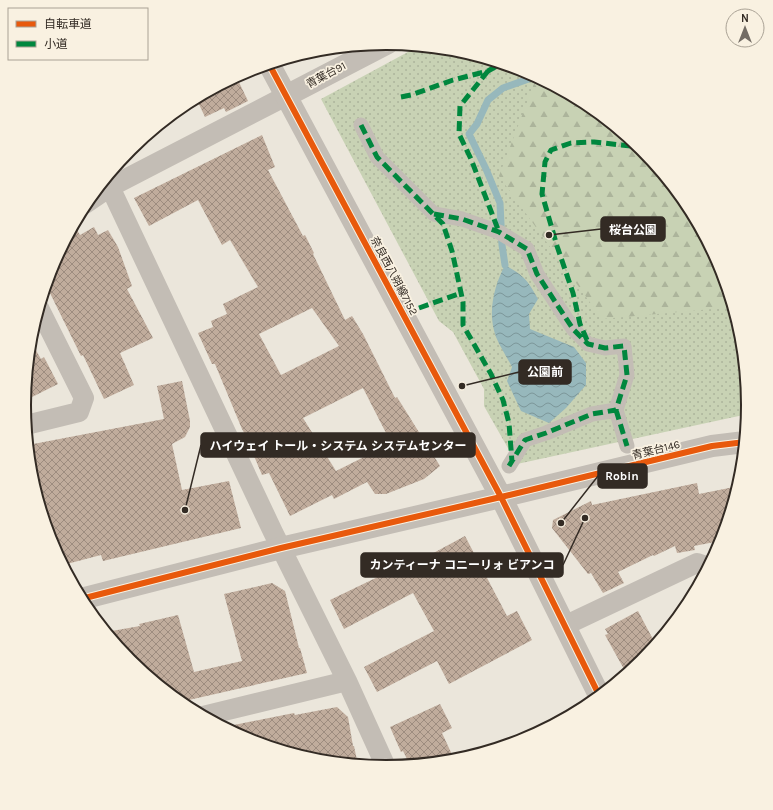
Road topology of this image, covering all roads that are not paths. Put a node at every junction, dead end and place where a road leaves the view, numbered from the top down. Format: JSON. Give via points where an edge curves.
{"nodes":[{"id":1,"x":375,"y":50,"type":"edge"},
{"id":2,"x":271,"y":68,"type":"edge"},
{"id":3,"x":286,"y":96,"type":"junction"},
{"id":4,"x":361,"y":125,"type":"dead end"},
{"id":5,"x":110,"y":181,"type":"edge"},
{"id":6,"x":108,"y":185,"type":"edge"},
{"id":7,"x":43,"y":315,"type":"edge"},
{"id":8,"x":616,"y":410,"type":"junction"},
{"id":9,"x":32,"y":424,"type":"edge"},
{"id":10,"x":740,"y":443,"type":"edge"},
{"id":11,"x":627,"y":446,"type":"dead end"},
{"id":12,"x":510,"y":466,"type":"dead end"},
{"id":13,"x":502,"y":497,"type":"junction"},
{"id":14,"x":281,"y":548,"type":"junction"},
{"id":15,"x":703,"y":565,"type":"edge"},
{"id":16,"x":88,"y":597,"type":"edge"},
{"id":17,"x":564,"y":626,"type":"junction"},
{"id":18,"x":347,"y":681,"type":"junction"},
{"id":19,"x":597,"y":691,"type":"edge"},
{"id":20,"x":211,"y":714,"type":"edge"},
{"id":21,"x":382,"y":760,"type":"edge"}],
"edges":[{"from":1,"to":3,"type":"street","name":"青葉台91"},
{"from":2,"to":3,"type":"street","name":"奈良西八朔線7152"},
{"from":3,"to":5,"type":"street"},
{"from":3,"to":13,"type":"street","name":"奈良西八朔線7152"},
{"from":4,"to":8,"type":"street","via":[[377,157],[434,214],[462,219],[499,232],[527,249],[537,274],[573,329],[588,344],[606,348],[624,346],[626,375]]},
{"from":6,"to":14,"type":"street"},
{"from":7,"to":9,"type":"street","via":[[84,398],[79,412]]},
{"from":8,"to":11,"type":"street"},
{"from":8,"to":12,"type":"street","via":[[592,414],[525,440]]},
{"from":10,"to":13,"type":"street","name":"青葉台146","via":[[712,446]]},
{"from":13,"to":14,"type":"street","name":"青葉台146"},
{"from":13,"to":17,"type":"street","name":"奈良西八朔線7152"},
{"from":14,"to":16,"type":"street","name":"青葉台146"},
{"from":14,"to":18,"type":"street"},
{"from":15,"to":17,"type":"street","via":[[697,563]]},
{"from":17,"to":19,"type":"street","name":"奈良西八朔線7152"},
{"from":18,"to":20,"type":"street"},
{"from":18,"to":21,"type":"street"}]}
